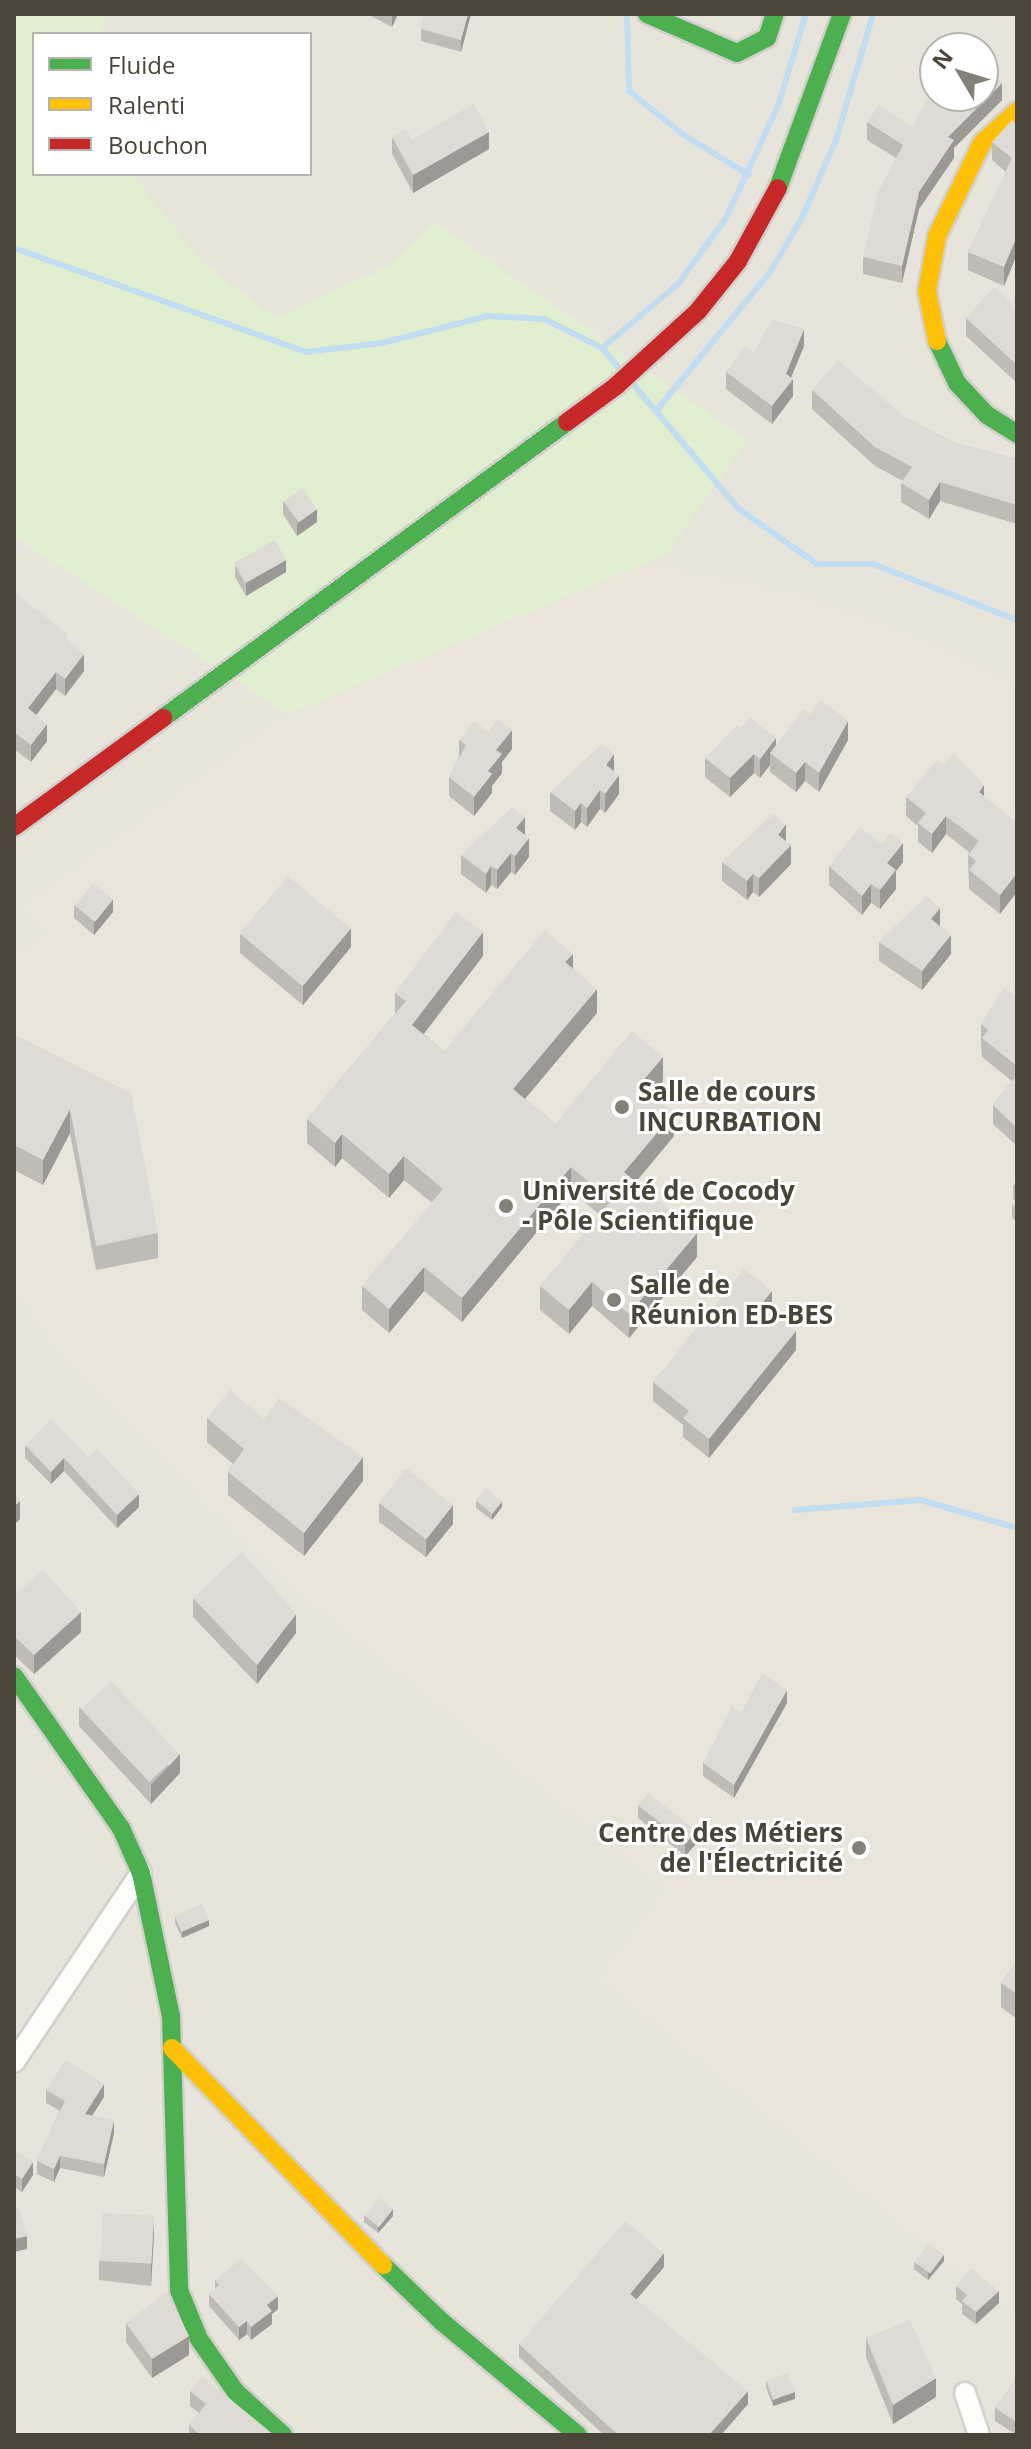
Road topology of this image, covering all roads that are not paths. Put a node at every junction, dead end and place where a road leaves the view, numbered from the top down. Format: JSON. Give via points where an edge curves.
{"nodes":[{"id":1,"x":647,"y":14,"type":"edge"},
{"id":2,"x":775,"y":14,"type":"edge"},
{"id":3,"x":842,"y":14,"type":"edge"},
{"id":4,"x":1017,"y":111,"type":"edge"},
{"id":5,"x":1017,"y":434,"type":"edge"},
{"id":6,"x":14,"y":827,"type":"edge"},
{"id":7,"x":14,"y":1676,"type":"edge"},
{"id":8,"x":141,"y":1873,"type":"junction"},
{"id":9,"x":172,"y":2048,"type":"junction"},
{"id":10,"x":14,"y":2062,"type":"edge"},
{"id":11,"x":965,"y":2393,"type":"dead end"},
{"id":12,"x":283,"y":2435,"type":"edge"},
{"id":13,"x":578,"y":2435,"type":"edge"},
{"id":14,"x":979,"y":2435,"type":"edge"}],
"edges":[{"from":1,"to":2,"type":"street","via":[[737,53],[767,38]]},
{"from":3,"to":6,"type":"street","via":[[759,229],[698,311],[616,386]]},
{"from":4,"to":5,"type":"street","via":[[982,143],[955,190],[937,236],[927,291],[937,341],[957,383],[987,415]]},
{"from":7,"to":8,"type":"street","via":[[121,1828]]},
{"from":8,"to":9,"type":"street","via":[[171,2016]]},
{"from":8,"to":10,"type":"street"},
{"from":9,"to":12,"type":"street","via":[[179,2290],[199,2339],[236,2392]]},
{"from":9,"to":13,"type":"street","via":[[308,2192],[441,2321]]},
{"from":11,"to":14,"type":"street"}]}
